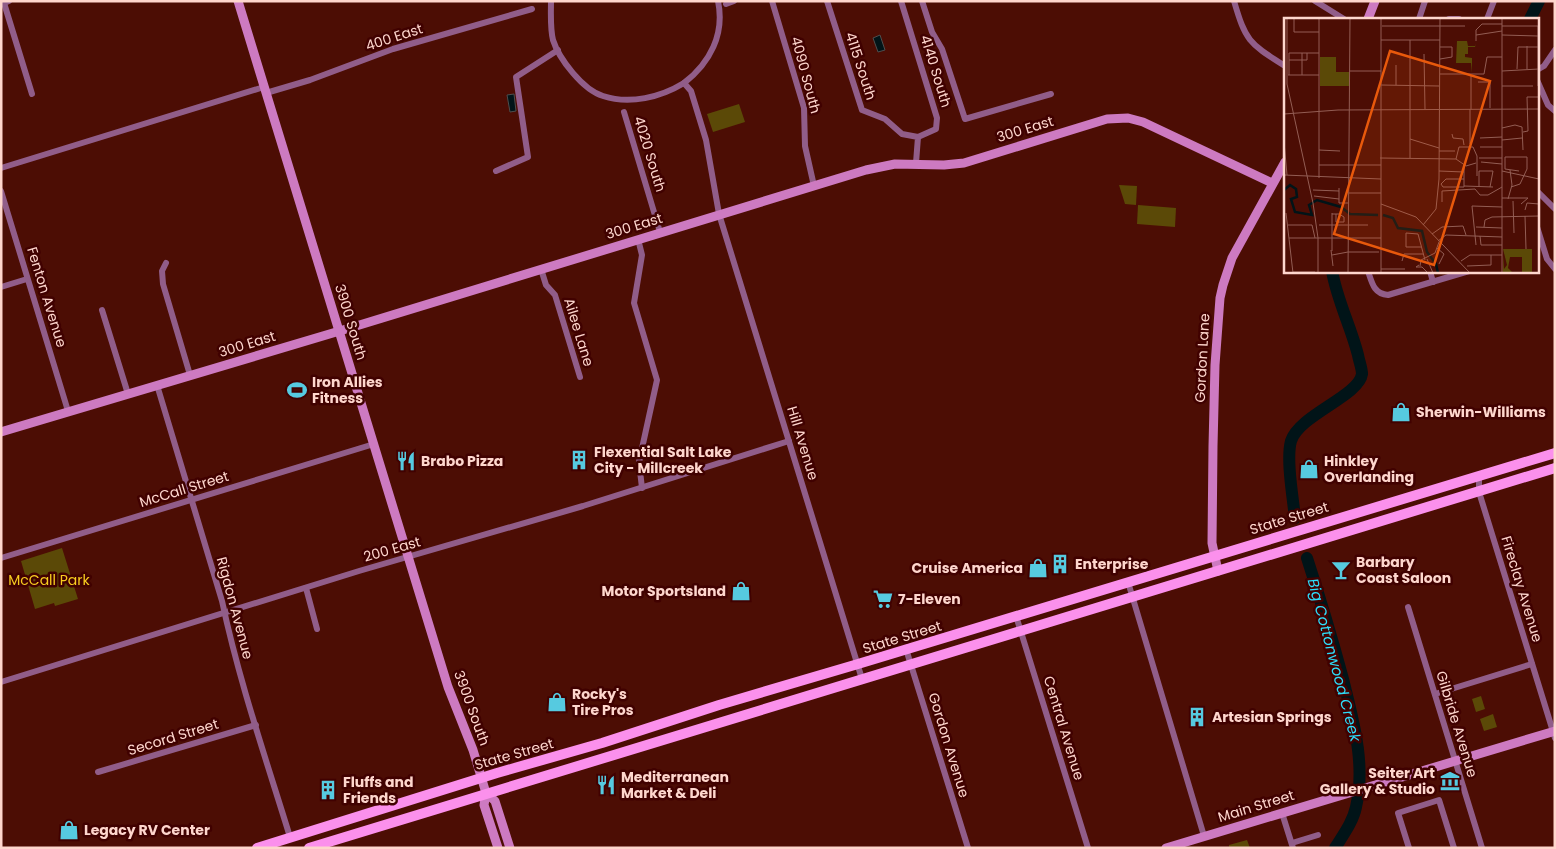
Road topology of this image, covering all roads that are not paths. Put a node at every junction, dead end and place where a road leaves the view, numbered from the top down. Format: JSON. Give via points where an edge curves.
{"nodes":[{"id":1,"x":9,"y":1,"type":"edge"},
{"id":2,"x":238,"y":1,"type":"edge"},
{"id":3,"x":552,"y":1,"type":"edge"},
{"id":4,"x":718,"y":1,"type":"edge"},
{"id":5,"x":734,"y":1,"type":"edge"},
{"id":6,"x":772,"y":1,"type":"edge"},
{"id":7,"x":827,"y":1,"type":"edge"},
{"id":8,"x":901,"y":1,"type":"edge"},
{"id":9,"x":922,"y":1,"type":"edge"},
{"id":10,"x":1234,"y":1,"type":"edge"},
{"id":11,"x":1315,"y":1,"type":"edge"},
{"id":12,"x":1375,"y":1,"type":"edge"},
{"id":13,"x":1424,"y":1,"type":"edge"},
{"id":14,"x":1494,"y":1,"type":"edge"},
{"id":15,"x":726,"y":4,"type":"dead end"},
{"id":16,"x":532,"y":9,"type":"dead end"},
{"id":17,"x":1342,"y":18,"type":"edge"},
{"id":18,"x":1369,"y":18,"type":"edge"},
{"id":19,"x":1419,"y":18,"type":"edge"},
{"id":20,"x":1487,"y":18,"type":"edge"},
{"id":21,"x":558,"y":50,"type":"junction"},
{"id":22,"x":1555,"y":50,"type":"edge"},
{"id":23,"x":1284,"y":65,"type":"edge"},
{"id":24,"x":1538,"y":69,"type":"edge"},
{"id":25,"x":684,"y":83,"type":"junction"},
{"id":26,"x":1538,"y":83,"type":"edge"},
{"id":27,"x":265,"y":90,"type":"junction"},
{"id":28,"x":32,"y":94,"type":"dead end"},
{"id":29,"x":1051,"y":94,"type":"dead end"},
{"id":30,"x":1555,"y":111,"type":"edge"},
{"id":31,"x":624,"y":112,"type":"dead end"},
{"id":32,"x":918,"y":136,"type":"junction"},
{"id":33,"x":916,"y":164,"type":"junction"},
{"id":34,"x":1284,"y":164,"type":"edge"},
{"id":35,"x":1,"y":168,"type":"edge"},
{"id":36,"x":496,"y":171,"type":"dead end"},
{"id":37,"x":1272,"y":183,"type":"junction"},
{"id":38,"x":814,"y":186,"type":"junction"},
{"id":39,"x":1,"y":190,"type":"edge"},
{"id":40,"x":1538,"y":192,"type":"edge"},
{"id":41,"x":1555,"y":209,"type":"edge"},
{"id":42,"x":719,"y":214,"type":"junction"},
{"id":43,"x":1538,"y":230,"type":"edge"},
{"id":44,"x":660,"y":232,"type":"junction"},
{"id":45,"x":638,"y":239,"type":"junction"},
{"id":46,"x":166,"y":263,"type":"dead end"},
{"id":47,"x":541,"y":269,"type":"junction"},
{"id":48,"x":1554,"y":269,"type":"edge"},
{"id":49,"x":1368,"y":272,"type":"edge"},
{"id":50,"x":1430,"y":272,"type":"edge"},
{"id":51,"x":1466,"y":272,"type":"edge"},
{"id":52,"x":27,"y":279,"type":"junction"},
{"id":53,"x":1433,"y":282,"type":"junction"},
{"id":54,"x":1,"y":287,"type":"edge"},
{"id":55,"x":102,"y":310,"type":"dead end"},
{"id":56,"x":339,"y":330,"type":"junction"},
{"id":57,"x":190,"y":375,"type":"junction"},
{"id":58,"x":580,"y":377,"type":"dead end"},
{"id":59,"x":157,"y":385,"type":"junction"},
{"id":60,"x":128,"y":394,"type":"junction"},
{"id":61,"x":68,"y":412,"type":"junction"},
{"id":62,"x":1,"y":432,"type":"edge"},
{"id":63,"x":789,"y":441,"type":"junction"},
{"id":64,"x":374,"y":444,"type":"junction"},
{"id":65,"x":1555,"y":453,"type":"edge"},
{"id":66,"x":1555,"y":468,"type":"edge"},
{"id":67,"x":1479,"y":475,"type":"junction"},
{"id":68,"x":642,"y":488,"type":"junction"},
{"id":69,"x":1479,"y":492,"type":"junction"},
{"id":70,"x":191,"y":500,"type":"junction"},
{"id":71,"x":1214,"y":556,"type":"junction"},
{"id":72,"x":409,"y":557,"type":"junction"},
{"id":73,"x":1,"y":558,"type":"edge"},
{"id":74,"x":1218,"y":571,"type":"junction"},
{"id":75,"x":1128,"y":582,"type":"junction"},
{"id":76,"x":306,"y":588,"type":"junction"},
{"id":77,"x":1132,"y":597,"type":"junction"},
{"id":78,"x":1408,"y":607,"type":"dead end"},
{"id":79,"x":225,"y":613,"type":"junction"},
{"id":80,"x":1016,"y":616,"type":"junction"},
{"id":81,"x":317,"y":629,"type":"dead end"},
{"id":82,"x":1021,"y":630,"type":"junction"},
{"id":83,"x":906,"y":649,"type":"junction"},
{"id":84,"x":858,"y":664,"type":"junction"},
{"id":85,"x":911,"y":664,"type":"junction"},
{"id":86,"x":1532,"y":664,"type":"junction"},
{"id":87,"x":862,"y":679,"type":"junction"},
{"id":88,"x":1,"y":682,"type":"edge"},
{"id":89,"x":1435,"y":694,"type":"junction"},
{"id":90,"x":256,"y":725,"type":"junction"},
{"id":91,"x":1554,"y":734,"type":"edge"},
{"id":92,"x":1455,"y":761,"type":"junction"},
{"id":93,"x":98,"y":772,"type":"dead end"},
{"id":94,"x":481,"y":778,"type":"junction"},
{"id":95,"x":486,"y":793,"type":"junction"},
{"id":96,"x":1282,"y":813,"type":"junction"},
{"id":97,"x":1318,"y":835,"type":"dead end"},
{"id":98,"x":1204,"y":836,"type":"junction"},
{"id":99,"x":290,"y":837,"type":"junction"},
{"id":100,"x":1292,"y":845,"type":"edge"},
{"id":101,"x":1481,"y":847,"type":"edge"},
{"id":102,"x":257,"y":848,"type":"edge"},
{"id":103,"x":309,"y":848,"type":"edge"},
{"id":104,"x":498,"y":848,"type":"edge"},
{"id":105,"x":510,"y":848,"type":"edge"},
{"id":106,"x":968,"y":848,"type":"edge"},
{"id":107,"x":1088,"y":848,"type":"edge"},
{"id":108,"x":1166,"y":848,"type":"edge"},
{"id":109,"x":1408,"y":848,"type":"edge"},
{"id":110,"x":1454,"y":848,"type":"edge"}],
"edges":[{"from":1,"to":28,"type":"street","via":[[4,3]]},
{"from":2,"to":27,"type":"street","name":"3900 South"},
{"from":3,"to":21,"type":"street","via":[[553,40]]},
{"from":4,"to":25,"type":"street","via":[[720,19],[712,52]]},
{"from":5,"to":15,"type":"street"},
{"from":6,"to":38,"type":"street","name":"4090 South","via":[[804,108],[805,146]]},
{"from":7,"to":32,"type":"street","name":"4115 South","via":[[862,110],[885,119],[902,134]]},
{"from":8,"to":32,"type":"street","name":"4140 South","via":[[937,118],[936,129]]},
{"from":9,"to":29,"type":"street","via":[[932,32],[942,49],[964,119]]},
{"from":10,"to":23,"type":"street","via":[[1241,26],[1250,42]]},
{"from":11,"to":17,"type":"street"},
{"from":12,"to":18,"type":"street"},
{"from":13,"to":19,"type":"street"},
{"from":14,"to":20,"type":"street"},
{"from":16,"to":27,"type":"street","name":"400 East","via":[[393,49],[310,80]]},
{"from":21,"to":25,"type":"street","via":[[570,70],[600,96],[637,99],[663,93]]},
{"from":21,"to":36,"type":"street","via":[[516,76],[528,157]]},
{"from":22,"to":24,"type":"street"},
{"from":25,"to":42,"type":"street","name":"Hill Avenue","via":[[690,90],[706,140]]},
{"from":26,"to":30,"type":"street","via":[[1548,105]]},
{"from":27,"to":35,"type":"street","name":"400 East"},
{"from":27,"to":56,"type":"street","name":"3900 South"},
{"from":31,"to":44,"type":"street","name":"4020 South"},
{"from":32,"to":33,"type":"street"},
{"from":33,"to":37,"type":"street","name":"300 East","via":[[964,163],[1098,122],[1128,118],[1143,122]]},
{"from":33,"to":38,"type":"street","name":"300 East","via":[[884,165]]},
{"from":34,"to":37,"type":"street","name":"Gordon Lane"},
{"from":37,"to":71,"type":"street","name":"Gordon Lane","via":[[1232,258],[1220,298],[1213,416]]},
{"from":38,"to":42,"type":"street","name":"300 East"},
{"from":39,"to":52,"type":"street","name":"Fenton Avenue"},
{"from":40,"to":41,"type":"street"},
{"from":42,"to":44,"type":"street","name":"300 East"},
{"from":42,"to":63,"type":"street","name":"Hill Avenue"},
{"from":43,"to":48,"type":"street","via":[[1547,260]]},
{"from":44,"to":45,"type":"street","name":"300 East"},
{"from":45,"to":47,"type":"street","name":"300 East"},
{"from":45,"to":68,"type":"street","via":[[642,255],[634,303],[657,380],[639,462]]},
{"from":46,"to":57,"type":"street","via":[[162,271],[163,284]]},
{"from":47,"to":56,"type":"street","name":"300 East"},
{"from":47,"to":58,"type":"street","name":"Ailee Lane","via":[[556,298]]},
{"from":49,"to":53,"type":"street","via":[[1374,288],[1386,295]]},
{"from":50,"to":53,"type":"street"},
{"from":51,"to":53,"type":"street"},
{"from":52,"to":54,"type":"street"},
{"from":52,"to":61,"type":"street","name":"Fenton Avenue"},
{"from":55,"to":60,"type":"street"},
{"from":56,"to":57,"type":"street","name":"300 East"},
{"from":56,"to":64,"type":"street","name":"3900 South"},
{"from":57,"to":59,"type":"street","name":"300 East"},
{"from":59,"to":60,"type":"street","name":"300 East"},
{"from":59,"to":70,"type":"street","name":"Rigdon Avenue"},
{"from":60,"to":61,"type":"street","name":"300 East"},
{"from":61,"to":62,"type":"street","name":"300 East"},
{"from":63,"to":68,"type":"street","name":"200 East"},
{"from":63,"to":84,"type":"street","name":"Hill Avenue"},
{"from":64,"to":70,"type":"street","name":"McCall Street"},
{"from":64,"to":72,"type":"street","name":"3900 South"},
{"from":65,"to":67,"type":"main road","name":"State Street"},
{"from":66,"to":69,"type":"main road","name":"State Street"},
{"from":67,"to":69,"type":"street","name":"Fireclay Avenue"},
{"from":67,"to":71,"type":"main road","name":"State Street"},
{"from":68,"to":72,"type":"street","name":"200 East"},
{"from":69,"to":74,"type":"main road","name":"State Street"},
{"from":69,"to":86,"type":"street","name":"Fireclay Avenue"},
{"from":70,"to":73,"type":"street","name":"McCall Street"},
{"from":70,"to":79,"type":"street","name":"Rigdon Avenue"},
{"from":71,"to":74,"type":"street","name":"Gordon Lane"},
{"from":71,"to":75,"type":"main road","name":"State Street"},
{"from":72,"to":76,"type":"street","name":"200 East"},
{"from":72,"to":94,"type":"street","name":"3900 South","via":[[448,687]]},
{"from":74,"to":77,"type":"main road","name":"State Street"},
{"from":75,"to":77,"type":"street"},
{"from":75,"to":80,"type":"main road","name":"State Street"},
{"from":76,"to":79,"type":"street","name":"200 East"},
{"from":76,"to":81,"type":"street"},
{"from":77,"to":82,"type":"main road","name":"State Street"},
{"from":77,"to":98,"type":"street"},
{"from":78,"to":89,"type":"street","name":"Gilbride Avenue"},
{"from":79,"to":88,"type":"street","name":"200 East"},
{"from":79,"to":90,"type":"street","name":"Rigdon Avenue"},
{"from":80,"to":82,"type":"street","name":"Central Avenue"},
{"from":80,"to":83,"type":"main road","name":"State Street"},
{"from":82,"to":85,"type":"main road","name":"State Street"},
{"from":82,"to":107,"type":"street","name":"Central Avenue"},
{"from":83,"to":84,"type":"main road","name":"State Street"},
{"from":83,"to":85,"type":"street","name":"Gordon Avenue"},
{"from":84,"to":87,"type":"street","name":"Hill Avenue"},
{"from":84,"to":94,"type":"main road","name":"State Street"},
{"from":85,"to":87,"type":"main road","name":"State Street"},
{"from":85,"to":106,"type":"street","name":"Gordon Avenue"},
{"from":86,"to":89,"type":"street"},
{"from":86,"to":91,"type":"street","name":"Fireclay Avenue"},
{"from":87,"to":95,"type":"main road","name":"State Street"},
{"from":89,"to":92,"type":"street","name":"Gilbride Avenue"},
{"from":90,"to":93,"type":"street","name":"Secord Street"},
{"from":90,"to":99,"type":"street","name":"Rigdon Avenue"},
{"from":91,"to":92,"type":"street","name":"Main Street"},
{"from":92,"to":96,"type":"street","name":"Main Street"},
{"from":92,"to":101,"type":"street","name":"Gilbride Avenue"},
{"from":94,"to":95,"type":"street","name":"3900 South"},
{"from":94,"to":99,"type":"main road","name":"State Street"},
{"from":95,"to":103,"type":"main road","name":"State Street"},
{"from":95,"to":104,"type":"street","name":"3900 South","via":[[484,805]]},
{"from":95,"to":105,"type":"street","name":"3900 South","via":[[495,802]]},
{"from":96,"to":98,"type":"street","name":"Main Street"},
{"from":96,"to":100,"type":"street"},
{"from":97,"to":100,"type":"street"},
{"from":98,"to":108,"type":"street","name":"Main Street"},
{"from":99,"to":102,"type":"main road","name":"State Street"},
{"from":109,"to":110,"type":"street","via":[[1398,813],[1439,800]]}]}
